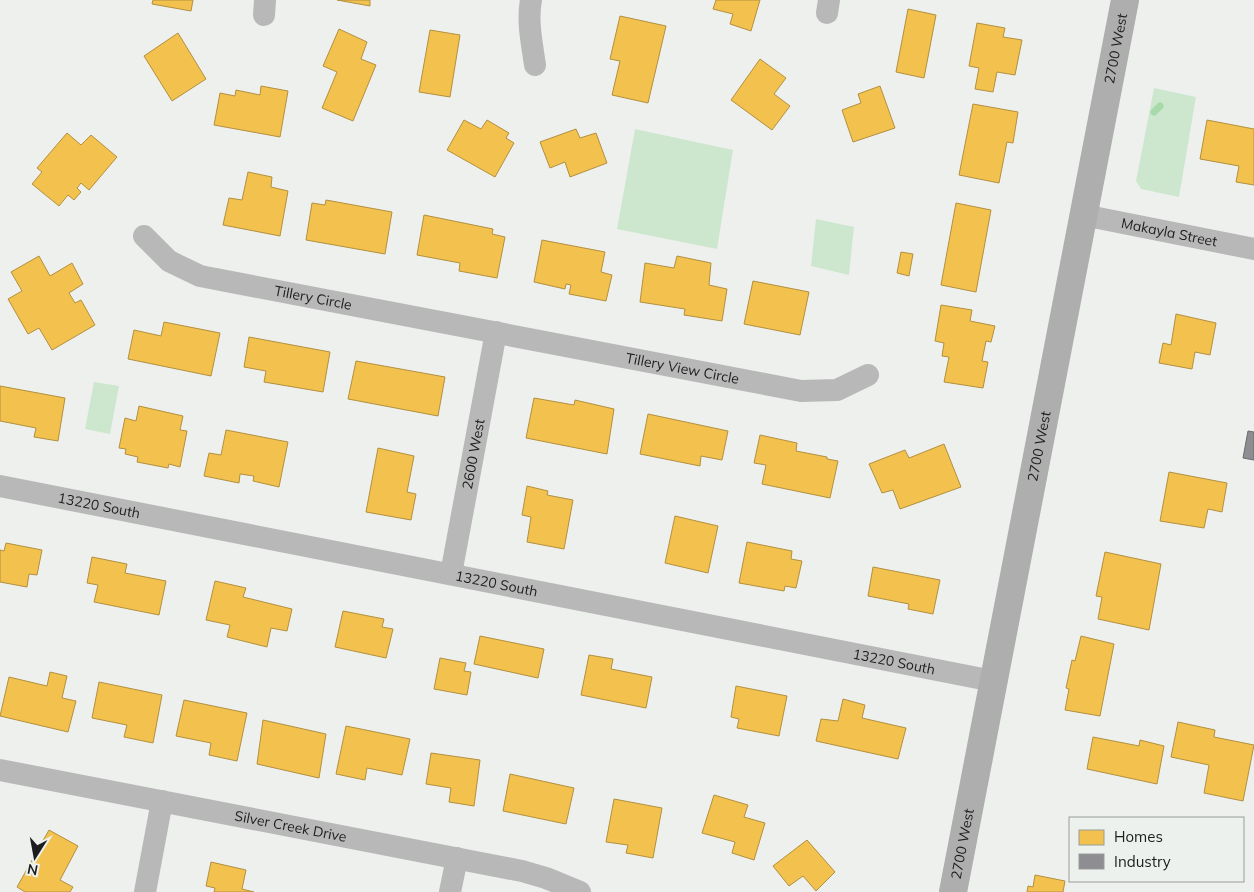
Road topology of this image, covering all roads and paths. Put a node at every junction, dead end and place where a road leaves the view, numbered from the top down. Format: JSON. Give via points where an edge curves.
{"nodes":[{"id":1,"x":531,"y":0,"type":"edge"},
{"id":2,"x":1125,"y":0,"type":"edge"},
{"id":3,"x":535,"y":65,"type":"dead end"},
{"id":4,"x":1083,"y":215,"type":"junction"},
{"id":5,"x":144,"y":236,"type":"dead end"},
{"id":6,"x":1254,"y":249,"type":"edge"},
{"id":7,"x":496,"y":332,"type":"junction"},
{"id":8,"x":868,"y":375,"type":"dead end"},
{"id":9,"x":0,"y":486,"type":"edge"},
{"id":10,"x":450,"y":574,"type":"junction"},
{"id":11,"x":993,"y":681,"type":"junction"},
{"id":12,"x":0,"y":770,"type":"edge"},
{"id":13,"x":162,"y":802,"type":"junction"},
{"id":14,"x":457,"y":858,"type":"junction"},
{"id":15,"x":145,"y":892,"type":"edge"},
{"id":16,"x":450,"y":892,"type":"edge"},
{"id":17,"x":580,"y":892,"type":"edge"},
{"id":18,"x":953,"y":892,"type":"edge"}],
"edges":[{"from":1,"to":3,"type":"street"},
{"from":2,"to":4,"type":"main road","name":"2700 West"},
{"from":4,"to":6,"type":"street","name":"Makayla Street"},
{"from":4,"to":11,"type":"main road","name":"2700 West"},
{"from":5,"to":7,"type":"street","name":"Tillery Circle","via":[[169,261],[200,276]]},
{"from":7,"to":8,"type":"street","name":"Tillery View Circle","via":[[801,391],[836,390]]},
{"from":7,"to":10,"type":"street","name":"2600 West"},
{"from":9,"to":10,"type":"street","name":"13220 South"},
{"from":10,"to":11,"type":"street","name":"13220 South"},
{"from":11,"to":18,"type":"main road","name":"2700 West"},
{"from":12,"to":13,"type":"street","name":"Silver Creek Drive"},
{"from":13,"to":14,"type":"street","name":"Silver Creek Drive"},
{"from":13,"to":15,"type":"street"},
{"from":14,"to":16,"type":"street"},
{"from":14,"to":17,"type":"street","name":"Silver Creek Drive","via":[[522,871]]}]}
